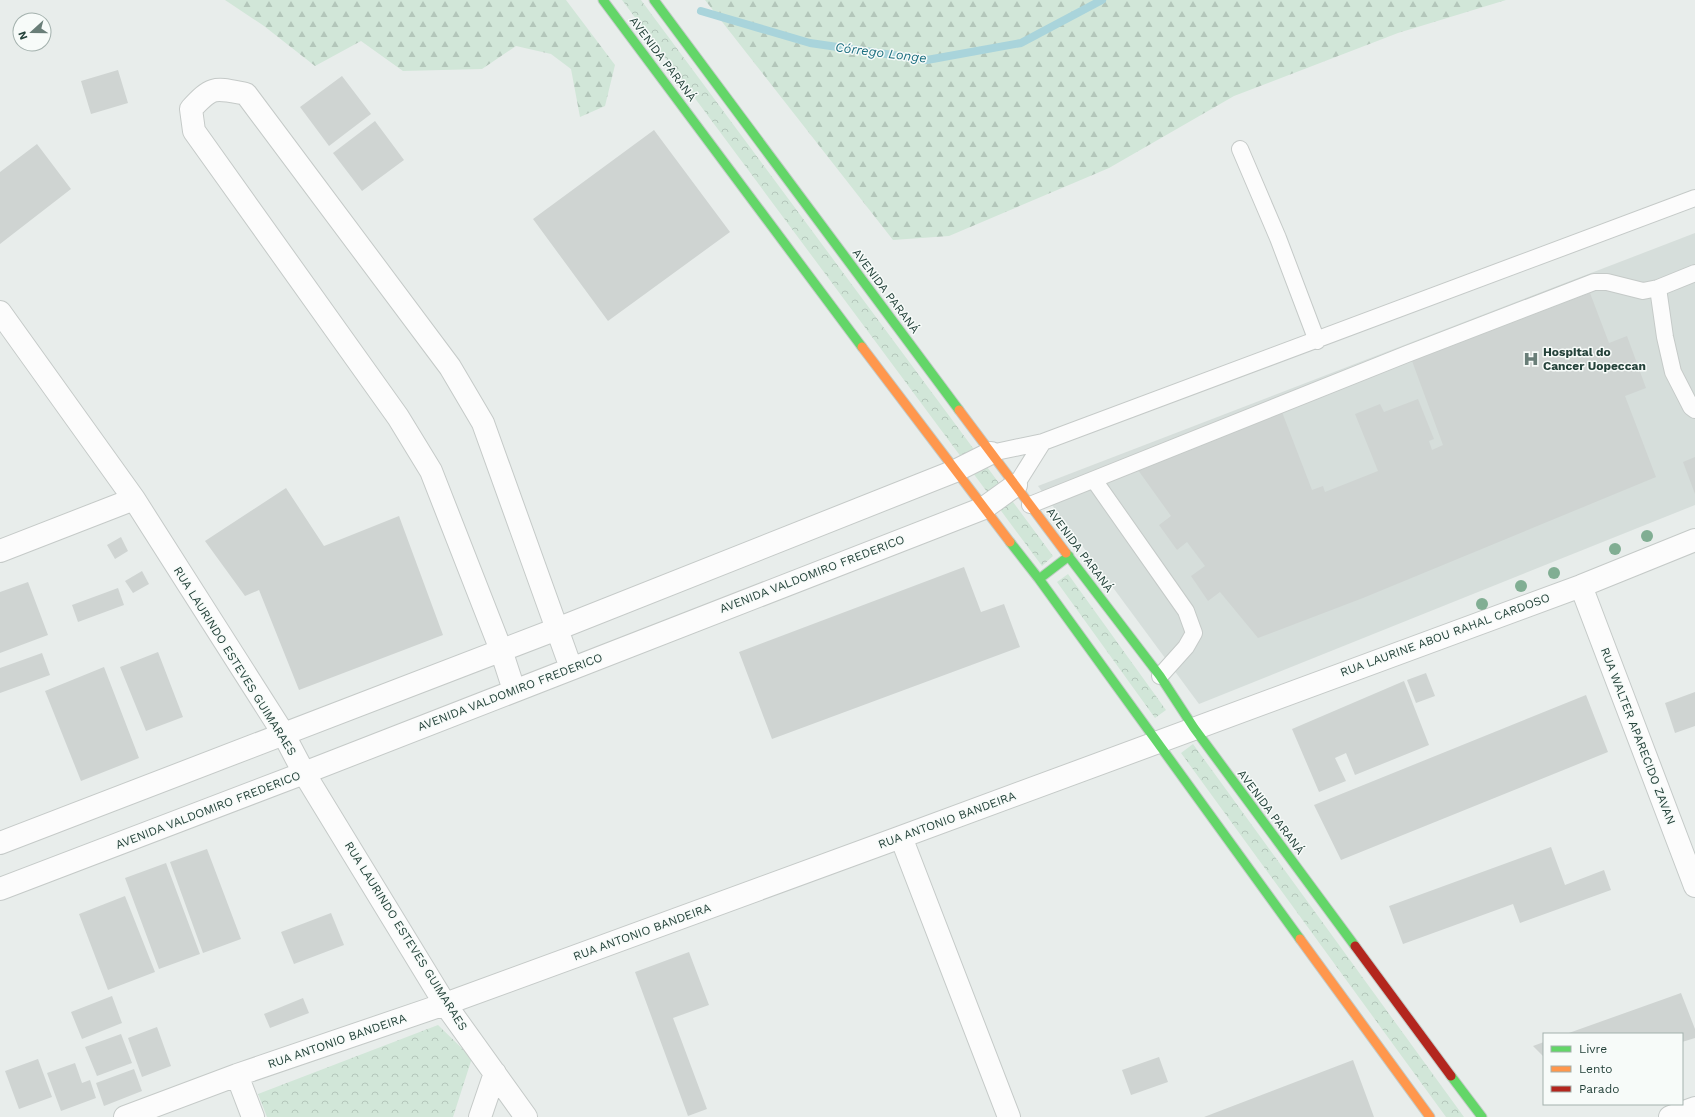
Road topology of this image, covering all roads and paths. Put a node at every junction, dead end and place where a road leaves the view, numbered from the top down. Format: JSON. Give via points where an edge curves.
{"nodes":[{"id":1,"x":604,"y":0,"type":"edge"},
{"id":2,"x":654,"y":0,"type":"edge"},
{"id":3,"x":1240,"y":149,"type":"dead end"},
{"id":4,"x":1695,"y":198,"type":"edge"},
{"id":5,"x":1695,"y":273,"type":"edge"},
{"id":6,"x":1658,"y":288,"type":"junction"},
{"id":7,"x":0,"y":312,"type":"edge"},
{"id":8,"x":1317,"y":341,"type":"junction"},
{"id":9,"x":1695,"y":410,"type":"edge"},
{"id":10,"x":1043,"y":442,"type":"junction"},
{"id":11,"x":991,"y":453,"type":"junction"},
{"id":12,"x":955,"y":471,"type":"junction"},
{"id":13,"x":1094,"y":480,"type":"junction"},
{"id":14,"x":1016,"y":485,"type":"junction"},
{"id":15,"x":134,"y":499,"type":"junction"},
{"id":16,"x":1030,"y":505,"type":"junction"},
{"id":17,"x":984,"y":508,"type":"junction"},
{"id":18,"x":1695,"y":540,"type":"edge"},
{"id":19,"x":0,"y":551,"type":"edge"},
{"id":20,"x":1069,"y":556,"type":"junction"},
{"id":21,"x":1039,"y":579,"type":"junction"},
{"id":22,"x":1581,"y":586,"type":"junction"},
{"id":23,"x":557,"y":629,"type":"junction"},
{"id":24,"x":501,"y":650,"type":"junction"},
{"id":25,"x":571,"y":668,"type":"junction"},
{"id":26,"x":1160,"y":676,"type":"junction"},
{"id":27,"x":514,"y":690,"type":"junction"},
{"id":28,"x":1194,"y":728,"type":"junction"},
{"id":29,"x":283,"y":734,"type":"junction"},
{"id":30,"x":1158,"y":742,"type":"junction"},
{"id":31,"x":304,"y":773,"type":"junction"},
{"id":32,"x":901,"y":837,"type":"junction"},
{"id":33,"x":0,"y":843,"type":"edge"},
{"id":34,"x":1695,"y":886,"type":"edge"},
{"id":35,"x":0,"y":889,"type":"edge"},
{"id":36,"x":445,"y":1004,"type":"junction"},
{"id":37,"x":495,"y":1073,"type":"junction"},
{"id":38,"x":237,"y":1075,"type":"junction"},
{"id":39,"x":1695,"y":1108,"type":"edge"},
{"id":40,"x":125,"y":1117,"type":"edge"},
{"id":41,"x":253,"y":1117,"type":"edge"},
{"id":42,"x":480,"y":1117,"type":"edge"},
{"id":43,"x":526,"y":1117,"type":"edge"},
{"id":44,"x":1009,"y":1117,"type":"edge"},
{"id":45,"x":1430,"y":1117,"type":"edge"},
{"id":46,"x":1482,"y":1117,"type":"edge"},
{"id":47,"x":1670,"y":1117,"type":"edge"}],
"edges":[{"from":1,"to":12,"type":"main road","name":"AVENIDA PARANÁ"},
{"from":2,"to":11,"type":"main road","name":"AVENIDA PARANÁ"},
{"from":3,"to":8,"type":"lane","via":[[1278,238]]},
{"from":4,"to":8,"type":"lane"},
{"from":5,"to":6,"type":"lane"},
{"from":6,"to":9,"type":"lane","via":[[1673,372]]},
{"from":6,"to":13,"type":"lane","via":[[1643,292],[1607,282],[1594,282]]},
{"from":7,"to":15,"type":"street","name":"RUA LAURINDO ESTEVES GUIMARAES"},
{"from":8,"to":10,"type":"lane"},
{"from":10,"to":11,"type":"lane"},
{"from":10,"to":14,"type":"lane"},
{"from":11,"to":12,"type":"street"},
{"from":11,"to":14,"type":"main road","name":"AVENIDA PARANÁ"},
{"from":12,"to":17,"type":"main road","name":"AVENIDA PARANÁ"},
{"from":12,"to":23,"type":"street"},
{"from":13,"to":16,"type":"lane"},
{"from":13,"to":26,"type":"lane","via":[[1186,611],[1194,633],[1186,647]]},
{"from":14,"to":16,"type":"main road","name":"AVENIDA PARANÁ"},
{"from":14,"to":17,"type":"street","name":"AVENIDA VALDOMIRO FREDERICO"},
{"from":15,"to":19,"type":"street"},
{"from":15,"to":29,"type":"street","name":"RUA LAURINDO ESTEVES GUIMARAES"},
{"from":16,"to":20,"type":"main road","name":"AVENIDA PARANÁ"},
{"from":17,"to":21,"type":"main road","name":"AVENIDA PARANÁ"},
{"from":17,"to":25,"type":"street","name":"AVENIDA VALDOMIRO FREDERICO"},
{"from":18,"to":22,"type":"street","name":"RUA LAURINE ABOU RAHAL CARDOSO"},
{"from":20,"to":21,"type":"main road"},
{"from":20,"to":26,"type":"main road","name":"AVENIDA PARANÁ"},
{"from":21,"to":30,"type":"main road","name":"AVENIDA PARANÁ"},
{"from":22,"to":28,"type":"street","name":"RUA LAURINE ABOU RAHAL CARDOSO"},
{"from":22,"to":34,"type":"street","name":"RUA WALTER APARECIDO ZAVAN"},
{"from":23,"to":24,"type":"street"},
{"from":23,"to":24,"type":"street","via":[[483,423],[450,367],[246,94],[219,89],[205,94],[191,109],[194,131],[398,417],[431,471]]},
{"from":23,"to":25,"type":"street"},
{"from":24,"to":27,"type":"street"},
{"from":24,"to":29,"type":"street"},
{"from":25,"to":27,"type":"street","name":"AVENIDA VALDOMIRO FREDERICO"},
{"from":26,"to":28,"type":"main road","name":"AVENIDA PARANÁ"},
{"from":27,"to":31,"type":"street","name":"AVENIDA VALDOMIRO FREDERICO"},
{"from":28,"to":30,"type":"street","name":"RUA LAURINE ABOU RAHAL CARDOSO"},
{"from":28,"to":46,"type":"main road","name":"AVENIDA PARANÁ"},
{"from":29,"to":31,"type":"street","name":"RUA LAURINDO ESTEVES GUIMARAES"},
{"from":29,"to":33,"type":"street"},
{"from":30,"to":32,"type":"street","name":"RUA ANTONIO BANDEIRA"},
{"from":30,"to":45,"type":"main road","name":"AVENIDA PARANÁ"},
{"from":31,"to":35,"type":"street","name":"AVENIDA VALDOMIRO FREDERICO"},
{"from":31,"to":36,"type":"street","name":"RUA LAURINDO ESTEVES GUIMARAES"},
{"from":32,"to":36,"type":"street","name":"RUA ANTONIO BANDEIRA"},
{"from":32,"to":44,"type":"street"},
{"from":36,"to":37,"type":"street","name":"RUA LAURINDO ESTEVES GUIMARAES"},
{"from":36,"to":38,"type":"street","name":"RUA ANTONIO BANDEIRA"},
{"from":37,"to":42,"type":"street"},
{"from":37,"to":43,"type":"street","name":"RUA LAURINDO ESTEVES GUIMARAES"},
{"from":38,"to":40,"type":"street","name":"RUA ANTONIO BANDEIRA"},
{"from":38,"to":41,"type":"street"},
{"from":39,"to":47,"type":"street"}]}
